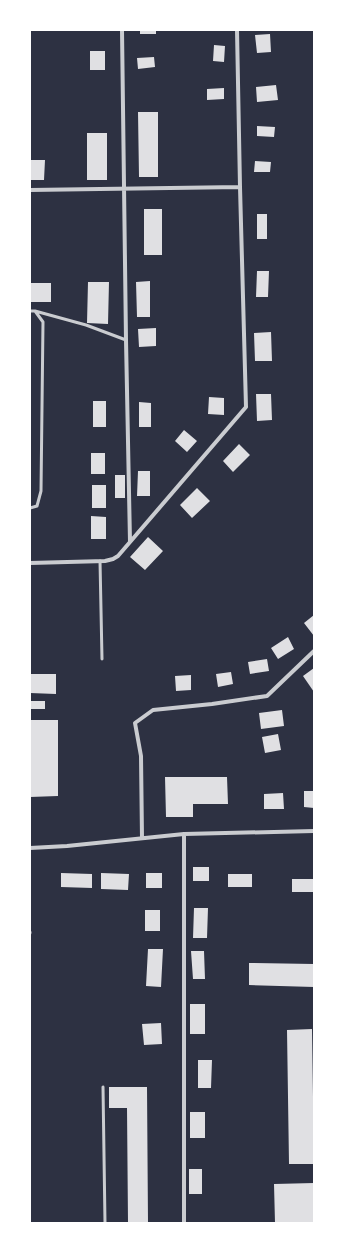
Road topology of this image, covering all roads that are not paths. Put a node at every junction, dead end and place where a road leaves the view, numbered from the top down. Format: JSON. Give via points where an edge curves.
{"nodes":[{"id":1,"x":122,"y":30,"type":"edge"},
{"id":2,"x":237,"y":30,"type":"edge"},
{"id":3,"x":240,"y":187,"type":"junction"},
{"id":4,"x":124,"y":188,"type":"junction"},
{"id":5,"x":30,"y":190,"type":"edge"},
{"id":6,"x":30,"y":311,"type":"edge"},
{"id":7,"x":34,"y":311,"type":"junction"},
{"id":8,"x":126,"y":340,"type":"junction"},
{"id":9,"x":30,"y":508,"type":"edge"},
{"id":10,"x":130,"y":543,"type":"junction"},
{"id":11,"x":100,"y":561,"type":"junction"},
{"id":12,"x":30,"y":563,"type":"edge"},
{"id":13,"x":314,"y":652,"type":"edge"},
{"id":14,"x":102,"y":659,"type":"dead end"},
{"id":15,"x":314,"y":831,"type":"edge"},
{"id":16,"x":184,"y":834,"type":"junction"},
{"id":17,"x":142,"y":838,"type":"junction"},
{"id":18,"x":30,"y":848,"type":"edge"},
{"id":19,"x":103,"y":1087,"type":"dead end"},
{"id":20,"x":105,"y":1223,"type":"edge"},
{"id":21,"x":184,"y":1223,"type":"edge"}],
"edges":[{"from":1,"to":4,"type":"street"},
{"from":2,"to":3,"type":"street"},
{"from":3,"to":4,"type":"street"},
{"from":3,"to":10,"type":"street","via":[[246,407]]},
{"from":4,"to":5,"type":"street"},
{"from":4,"to":8,"type":"street"},
{"from":6,"to":7,"type":"lane"},
{"from":7,"to":8,"type":"lane","via":[[86,325]]},
{"from":7,"to":9,"type":"lane","via":[[43,322],[41,490],[37,506]]},
{"from":8,"to":10,"type":"street"},
{"from":10,"to":11,"type":"street","via":[[118,556]]},
{"from":11,"to":12,"type":"street"},
{"from":11,"to":14,"type":"lane"},
{"from":13,"to":17,"type":"street","via":[[267,696],[153,710],[135,723],[141,756]]},
{"from":15,"to":16,"type":"street"},
{"from":16,"to":17,"type":"street"},
{"from":16,"to":21,"type":"street"},
{"from":17,"to":18,"type":"street"},
{"from":19,"to":20,"type":"lane"}]}
